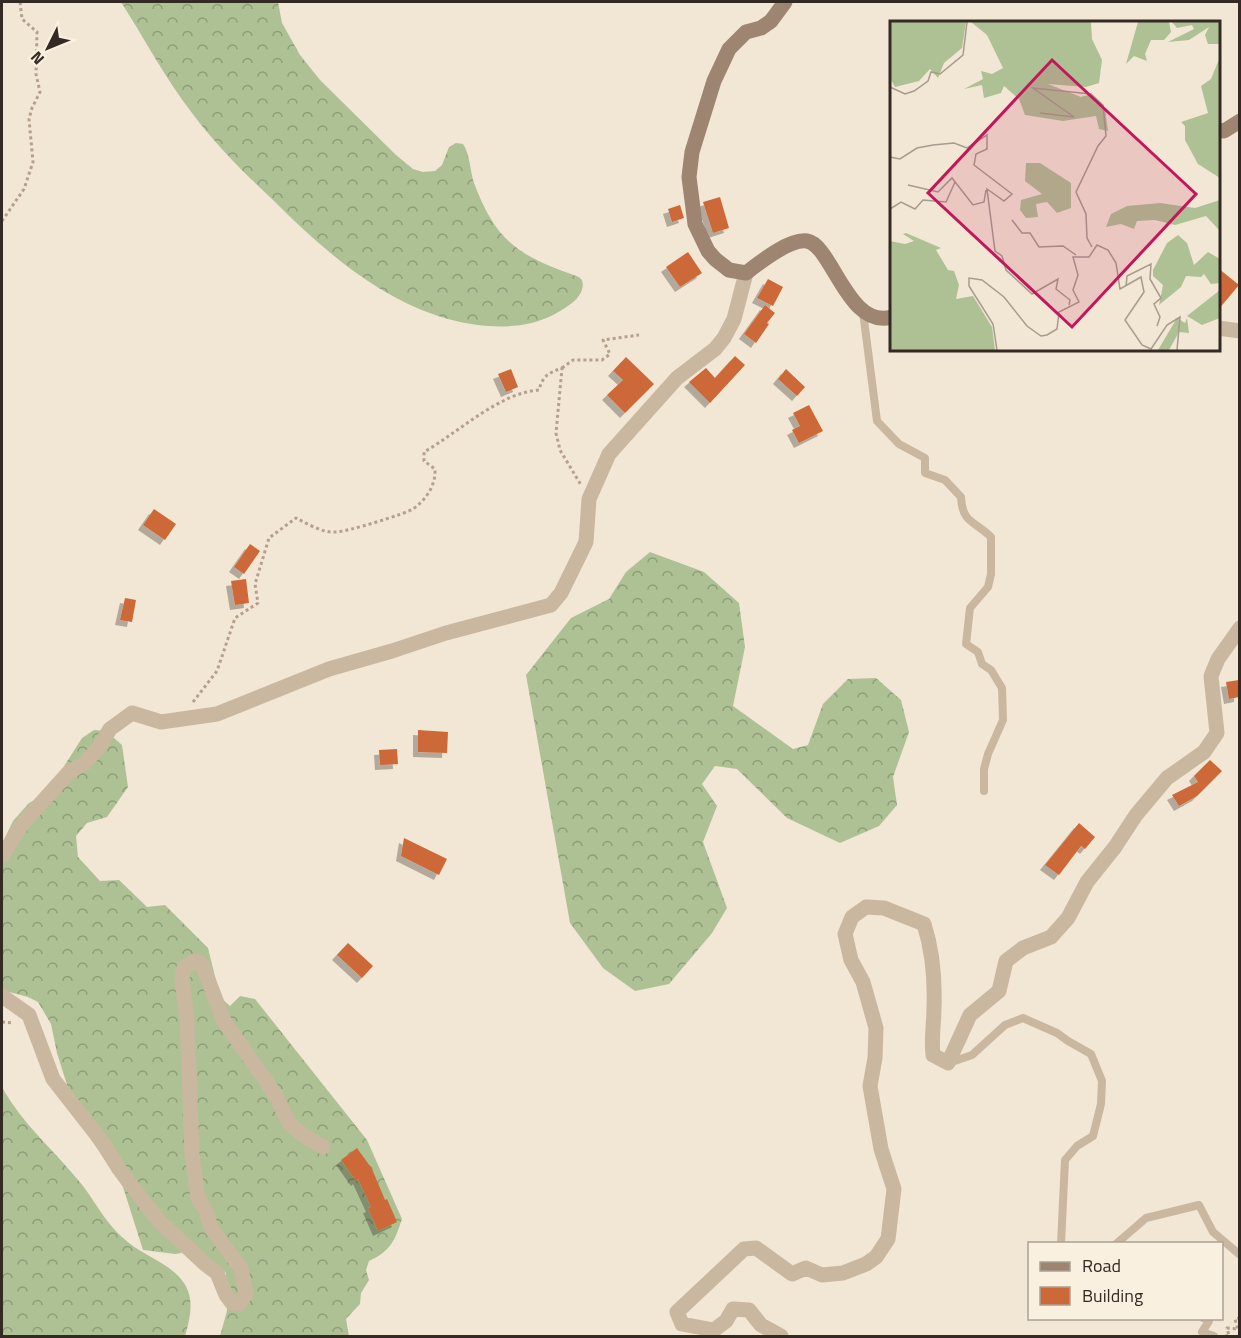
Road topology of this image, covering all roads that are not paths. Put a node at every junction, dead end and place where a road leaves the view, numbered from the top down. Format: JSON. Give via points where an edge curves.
{"nodes":[{"id":1,"x":785,"y":2,"type":"edge"},
{"id":2,"x":1239,"y":121,"type":"edge"},
{"id":3,"x":1220,"y":130,"type":"edge"},
{"id":4,"x":746,"y":273,"type":"junction"},
{"id":5,"x":863,"y":312,"type":"junction"},
{"id":6,"x":890,"y":317,"type":"edge"},
{"id":7,"x":1220,"y":328,"type":"edge"},
{"id":8,"x":1239,"y":331,"type":"edge"},
{"id":9,"x":1239,"y":628,"type":"edge"},
{"id":10,"x":984,"y":791,"type":"dead end"},
{"id":11,"x":2,"y":856,"type":"edge"},
{"id":12,"x":2,"y":996,"type":"edge"},
{"id":13,"x":948,"y":1063,"type":"junction"},
{"id":14,"x":323,"y":1147,"type":"dead end"},
{"id":15,"x":1060,"y":1242,"type":"edge"},
{"id":16,"x":1118,"y":1242,"type":"edge"},
{"id":17,"x":1239,"y":1255,"type":"edge"},
{"id":18,"x":1207,"y":1320,"type":"edge"},
{"id":19,"x":781,"y":1336,"type":"edge"},
{"id":20,"x":1214,"y":1336,"type":"edge"}],
"edges":[{"from":1,"to":4,"type":"main road","via":[[771,21],[746,32],[729,49],[714,81],[692,152],[689,177],[695,224],[715,259],[729,270]]},
{"from":2,"to":3,"type":"main road"},
{"from":4,"to":5,"type":"main road","via":[[789,245],[807,241],[816,245]]},
{"from":4,"to":11,"type":"street","via":[[734,319],[724,338],[677,378],[609,454],[589,499],[586,542],[561,593],[550,605],[329,669],[217,714],[161,722],[132,713],[110,729],[86,763],[69,772],[23,823]]},
{"from":5,"to":6,"type":"main road"},
{"from":5,"to":10,"type":"lane","via":[[877,420],[899,444],[925,458],[924,473],[945,480],[961,497],[962,510],[970,523],[991,537],[988,587],[970,608],[966,644],[978,652],[982,664],[991,670],[1002,688],[1003,720],[988,753]]},
{"from":7,"to":8,"type":"street"},
{"from":9,"to":13,"type":"street","via":[[1211,676],[1217,733],[1204,752],[1167,778],[1142,807],[1051,938],[1023,948],[1006,962],[999,991],[970,1015]]},
{"from":12,"to":14,"type":"street","via":[[29,1015],[53,1079],[159,1221],[217,1273],[232,1303],[239,1304],[246,1294],[241,1268],[211,1228],[198,1198],[192,1154],[184,968],[195,961],[202,964],[224,1021],[275,1094],[289,1123]]},
{"from":13,"to":15,"type":"lane","via":[[972,1055],[1005,1026],[1023,1018],[1091,1054],[1102,1082],[1101,1104],[1093,1136],[1065,1160]]},
{"from":13,"to":19,"type":"street","via":[[933,1055],[934,973],[932,947],[924,924],[885,908],[867,907],[852,917],[845,934],[876,1028],[870,1086],[881,1149],[894,1189],[888,1239],[866,1264],[843,1273],[822,1275],[806,1268],[792,1274],[756,1248],[744,1249],[677,1312],[682,1324],[714,1330],[726,1321],[732,1309],[749,1310],[761,1325]]},
{"from":16,"to":17,"type":"lane","via":[[1146,1218],[1199,1205],[1213,1232]]},
{"from":18,"to":20,"type":"lane","via":[[1202,1332]]}]}
